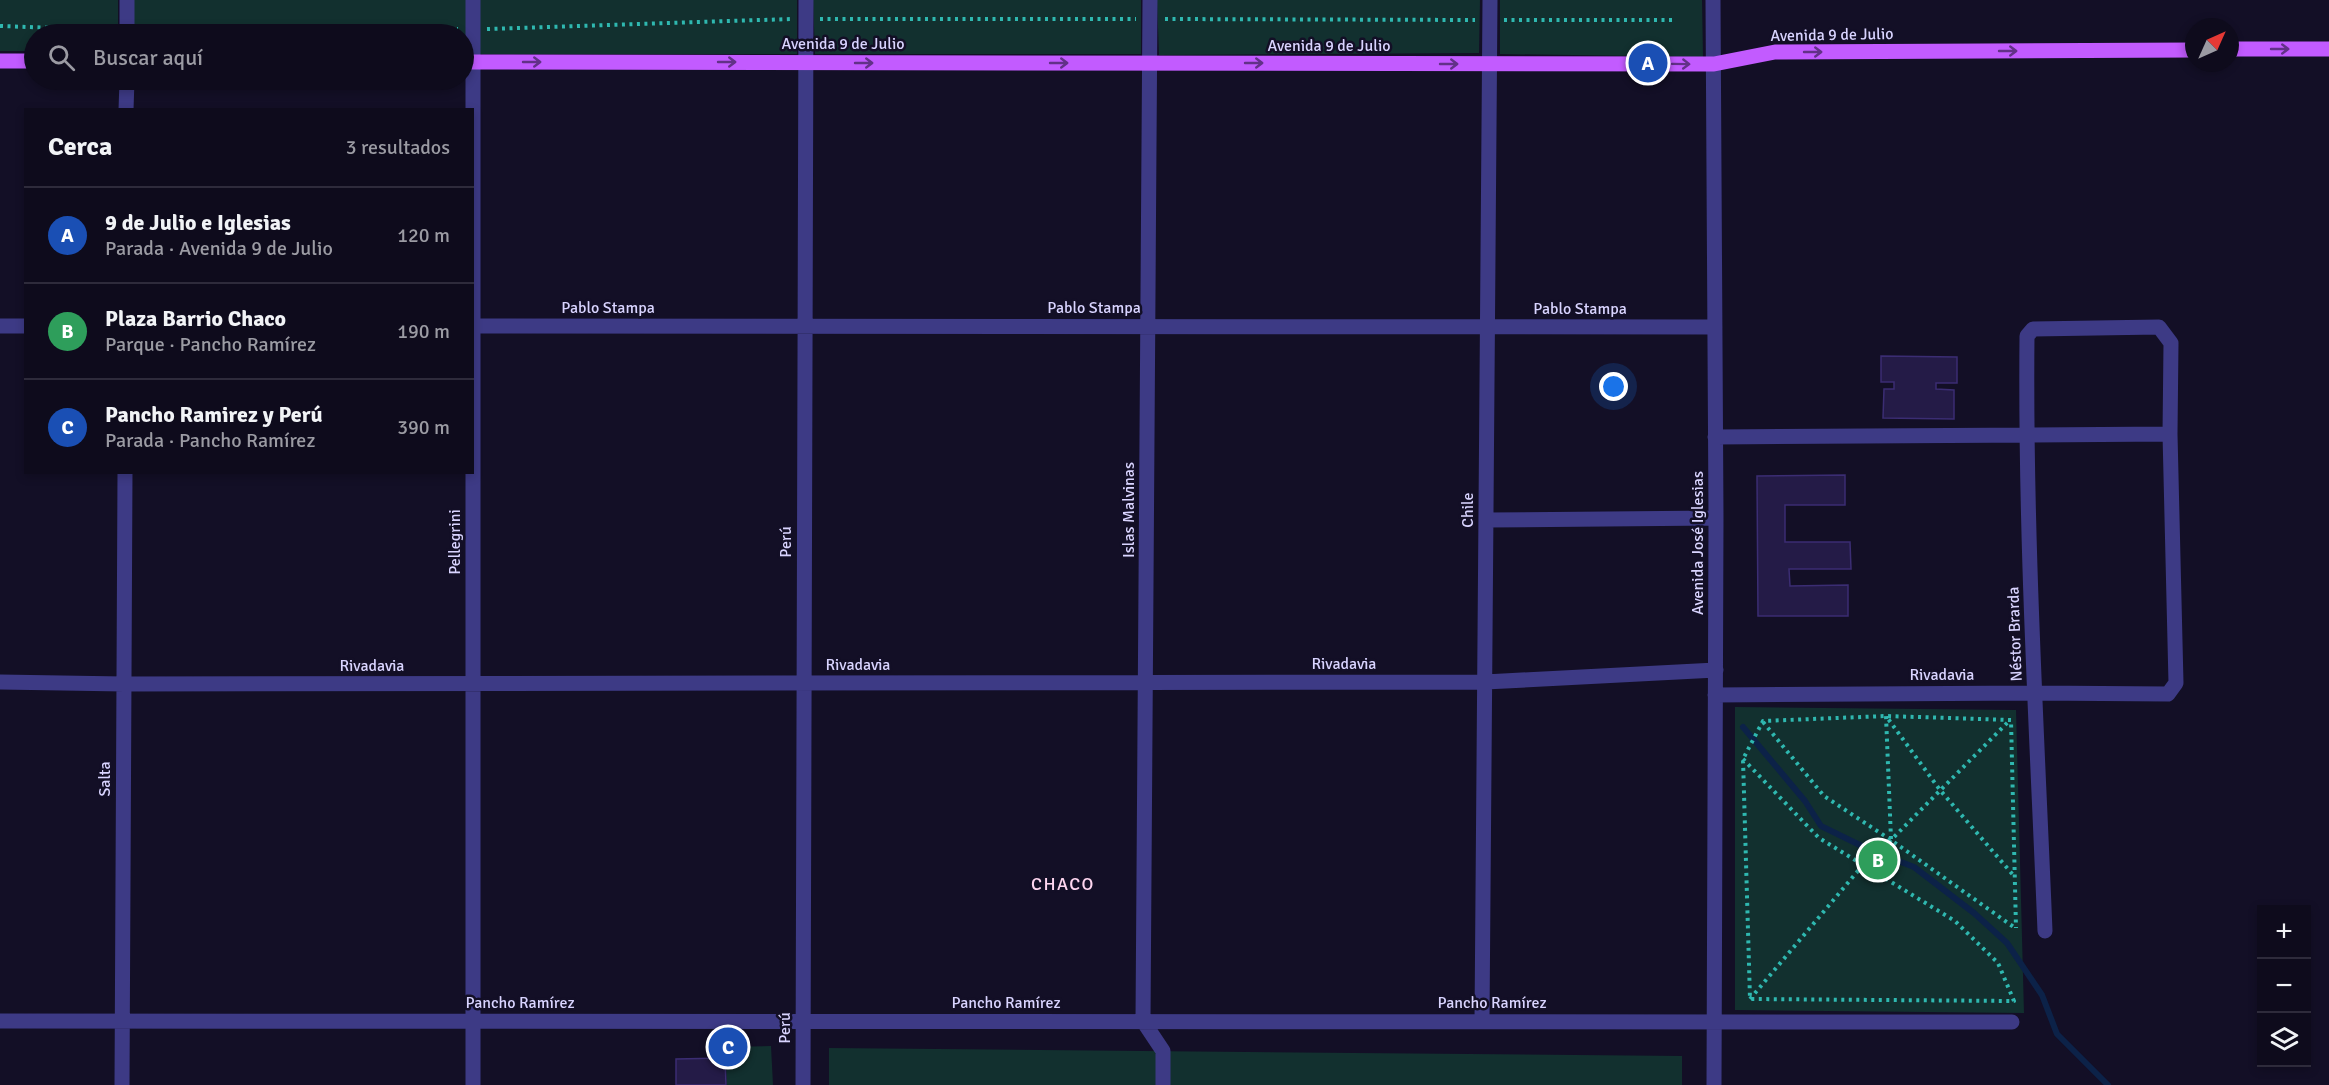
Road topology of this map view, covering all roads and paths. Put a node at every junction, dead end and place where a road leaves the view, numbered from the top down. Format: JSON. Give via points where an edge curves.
{"nodes":[{"id":1,"x":127,"y":0,"type":"edge"},
{"id":2,"x":473,"y":0,"type":"edge"},
{"id":3,"x":806,"y":0,"type":"edge"},
{"id":4,"x":1150,"y":0,"type":"edge"},
{"id":5,"x":1490,"y":0,"type":"edge"},
{"id":6,"x":1713,"y":0,"type":"edge"},
{"id":7,"x":806,"y":19,"type":"junction"},
{"id":8,"x":1150,"y":19,"type":"junction"},
{"id":9,"x":1490,"y":20,"type":"junction"},
{"id":10,"x":1675,"y":20,"type":"dead end"},
{"id":11,"x":127,"y":24,"type":"edge"},
{"id":12,"x":472,"y":24,"type":"edge"},
{"id":13,"x":0,"y":26,"type":"edge"},
{"id":14,"x":24,"y":27,"type":"edge"},
{"id":15,"x":474,"y":29,"type":"edge"},
{"id":16,"x":2329,"y":49,"type":"edge"},
{"id":17,"x":2185,"y":50,"type":"edge"},
{"id":18,"x":2239,"y":50,"type":"edge"},
{"id":19,"x":0,"y":61,"type":"edge"},
{"id":20,"x":24,"y":61,"type":"edge"},
{"id":21,"x":474,"y":62,"type":"edge"},
{"id":22,"x":806,"y":62,"type":"junction"},
{"id":23,"x":1150,"y":63,"type":"junction"},
{"id":24,"x":1490,"y":64,"type":"junction"},
{"id":25,"x":1714,"y":64,"type":"junction"},
{"id":26,"x":127,"y":90,"type":"edge"},
{"id":27,"x":469,"y":90,"type":"edge"},
{"id":28,"x":126,"y":108,"type":"edge"},
{"id":29,"x":469,"y":108,"type":"edge"},
{"id":30,"x":0,"y":326,"type":"edge"},
{"id":31,"x":24,"y":326,"type":"edge"},
{"id":32,"x":474,"y":326,"type":"edge"},
{"id":33,"x":805,"y":326,"type":"junction"},
{"id":34,"x":1148,"y":326,"type":"junction"},
{"id":35,"x":1488,"y":326,"type":"junction"},
{"id":36,"x":1715,"y":327,"type":"junction"},
{"id":37,"x":2026,"y":434,"type":"junction"},
{"id":38,"x":2170,"y":434,"type":"junction"},
{"id":39,"x":1716,"y":437,"type":"junction"},
{"id":40,"x":125,"y":474,"type":"edge"},
{"id":41,"x":473,"y":474,"type":"edge"},
{"id":42,"x":1716,"y":518,"type":"junction"},
{"id":43,"x":1486,"y":520,"type":"junction"},
{"id":44,"x":1716,"y":670,"type":"junction"},
{"id":45,"x":0,"y":682,"type":"edge"},
{"id":46,"x":1145,"y":682,"type":"junction"},
{"id":47,"x":1485,"y":682,"type":"junction"},
{"id":48,"x":804,"y":683,"type":"junction"},
{"id":49,"x":124,"y":684,"type":"junction"},
{"id":50,"x":473,"y":684,"type":"junction"},
{"id":51,"x":2035,"y":693,"type":"junction"},
{"id":52,"x":1715,"y":695,"type":"junction"},
{"id":53,"x":1886,"y":716,"type":"junction"},
{"id":54,"x":2010,"y":720,"type":"junction"},
{"id":55,"x":1763,"y":721,"type":"junction"},
{"id":56,"x":1743,"y":759,"type":"junction"},
{"id":57,"x":1940,"y":790,"type":"junction"},
{"id":58,"x":1891,"y":840,"type":"junction"},
{"id":59,"x":1863,"y":865,"type":"junction"},
{"id":60,"x":2014,"y":876,"type":"junction"},
{"id":61,"x":2045,"y":931,"type":"dead end"},
{"id":62,"x":1750,"y":999,"type":"junction"},
{"id":63,"x":0,"y":1021,"type":"edge"},
{"id":64,"x":123,"y":1021,"type":"junction"},
{"id":65,"x":473,"y":1021,"type":"junction"},
{"id":66,"x":803,"y":1021,"type":"junction"},
{"id":67,"x":1143,"y":1021,"type":"junction"},
{"id":68,"x":1482,"y":1021,"type":"junction"},
{"id":69,"x":1714,"y":1022,"type":"junction"},
{"id":70,"x":2012,"y":1022,"type":"dead end"},
{"id":71,"x":122,"y":1085,"type":"edge"},
{"id":72,"x":473,"y":1085,"type":"edge"},
{"id":73,"x":803,"y":1085,"type":"edge"},
{"id":74,"x":1163,"y":1085,"type":"edge"},
{"id":75,"x":1714,"y":1085,"type":"edge"}],
"edges":[{"from":1,"to":11,"type":"street"},
{"from":2,"to":12,"type":"street","name":"Pellegrini"},
{"from":3,"to":7,"type":"street","name":"Perú"},
{"from":4,"to":8,"type":"street","name":"Islas Malvinas"},
{"from":5,"to":9,"type":"street","name":"Chile"},
{"from":6,"to":25,"type":"street","name":"Avenida José Iglesias"},
{"from":7,"to":8,"type":"path"},
{"from":7,"to":15,"type":"path"},
{"from":7,"to":22,"type":"street","name":"Perú"},
{"from":8,"to":9,"type":"path"},
{"from":8,"to":23,"type":"street","name":"Islas Malvinas"},
{"from":9,"to":10,"type":"path"},
{"from":9,"to":24,"type":"street","name":"Chile"},
{"from":13,"to":14,"type":"path"},
{"from":18,"to":16,"type":"main road","one_way":true},
{"from":25,"to":17,"type":"main road","name":"Avenida 9 de Julio","one_way":true,"via":[[1775,52]]},
{"from":19,"to":20,"type":"main road"},
{"from":21,"to":22,"type":"main road","name":"Avenida 9 de Julio","one_way":true},
{"from":22,"to":23,"type":"main road","name":"Avenida 9 de Julio","one_way":true},
{"from":22,"to":33,"type":"street","name":"Perú"},
{"from":23,"to":24,"type":"main road","name":"Avenida 9 de Julio","one_way":true},
{"from":23,"to":34,"type":"street","name":"Islas Malvinas"},
{"from":24,"to":25,"type":"main road","name":"Avenida 9 de Julio","one_way":true},
{"from":24,"to":35,"type":"street","name":"Chile"},
{"from":25,"to":36,"type":"street","name":"Avenida José Iglesias"},
{"from":26,"to":28,"type":"street"},
{"from":27,"to":29,"type":"street","name":"Pellegrini"},
{"from":30,"to":31,"type":"street"},
{"from":32,"to":33,"type":"street","name":"Pablo Stampa"},
{"from":33,"to":34,"type":"street","name":"Pablo Stampa"},
{"from":33,"to":48,"type":"street","name":"Perú"},
{"from":34,"to":35,"type":"street","name":"Pablo Stampa"},
{"from":34,"to":46,"type":"street","name":"Islas Malvinas"},
{"from":35,"to":36,"type":"street","name":"Pablo Stampa"},
{"from":35,"to":43,"type":"street","name":"Chile"},
{"from":36,"to":39,"type":"street","name":"Avenida José Iglesias"},
{"from":37,"to":38,"type":"street"},
{"from":37,"to":38,"type":"street","name":"Néstor Brarda","via":[[2027,336],[2033,329],[2159,327],[2171,343]]},
{"from":37,"to":39,"type":"street"},
{"from":37,"to":51,"type":"street","name":"Néstor Brarda"},
{"from":38,"to":51,"type":"street","name":"Rivadavia","via":[[2176,683],[2168,694]]},
{"from":39,"to":42,"type":"street","name":"Avenida José Iglesias"},
{"from":40,"to":49,"type":"street","name":"Salta"},
{"from":41,"to":50,"type":"street","name":"Pellegrini"},
{"from":42,"to":43,"type":"street"},
{"from":42,"to":44,"type":"street","name":"Avenida José Iglesias"},
{"from":43,"to":47,"type":"street","name":"Chile"},
{"from":44,"to":47,"type":"street","name":"Rivadavia"},
{"from":44,"to":52,"type":"street","name":"Avenida José Iglesias"},
{"from":45,"to":49,"type":"street","name":"Rivadavia"},
{"from":46,"to":47,"type":"street","name":"Rivadavia"},
{"from":46,"to":48,"type":"street","name":"Rivadavia"},
{"from":46,"to":67,"type":"street","name":"Islas Malvinas"},
{"from":47,"to":68,"type":"street","name":"Chile"},
{"from":48,"to":50,"type":"street","name":"Rivadavia"},
{"from":48,"to":66,"type":"street","name":"Perú"},
{"from":49,"to":50,"type":"street","name":"Rivadavia"},
{"from":49,"to":64,"type":"street","name":"Salta"},
{"from":50,"to":65,"type":"street","name":"Pellegrini"},
{"from":51,"to":52,"type":"street","name":"Rivadavia"},
{"from":51,"to":61,"type":"street","name":"Néstor Brarda"},
{"from":52,"to":69,"type":"street","name":"Avenida José Iglesias"},
{"from":53,"to":54,"type":"path"},
{"from":53,"to":55,"type":"path"},
{"from":53,"to":57,"type":"path"},
{"from":53,"to":58,"type":"path"},
{"from":54,"to":57,"type":"path"},
{"from":54,"to":60,"type":"path"},
{"from":55,"to":56,"type":"path"},
{"from":55,"to":58,"type":"path","via":[[1824,796]]},
{"from":56,"to":59,"type":"path","via":[[1819,838]]},
{"from":56,"to":62,"type":"path"},
{"from":57,"to":58,"type":"path"},
{"from":57,"to":60,"type":"path"},
{"from":58,"to":59,"type":"path"},
{"from":58,"to":60,"type":"path","via":[[2016,928]]},
{"from":59,"to":62,"type":"path"},
{"from":59,"to":62,"type":"path","via":[[1955,921],[1998,963],[2014,1000]]},
{"from":63,"to":64,"type":"street","name":"Pancho Ramírez"},
{"from":64,"to":65,"type":"street","name":"Pancho Ramírez"},
{"from":64,"to":71,"type":"street","name":"Salta"},
{"from":65,"to":66,"type":"street","name":"Pancho Ramírez"},
{"from":65,"to":72,"type":"street","name":"Pellegrini"},
{"from":66,"to":67,"type":"street","name":"Pancho Ramírez"},
{"from":66,"to":73,"type":"street","name":"Perú"},
{"from":67,"to":68,"type":"street","name":"Pancho Ramírez"},
{"from":67,"to":74,"type":"street","via":[[1163,1051]]},
{"from":68,"to":69,"type":"street","name":"Pancho Ramírez"},
{"from":69,"to":70,"type":"street","name":"Pancho Ramírez"},
{"from":69,"to":75,"type":"street","name":"Avenida José Iglesias"}]}
